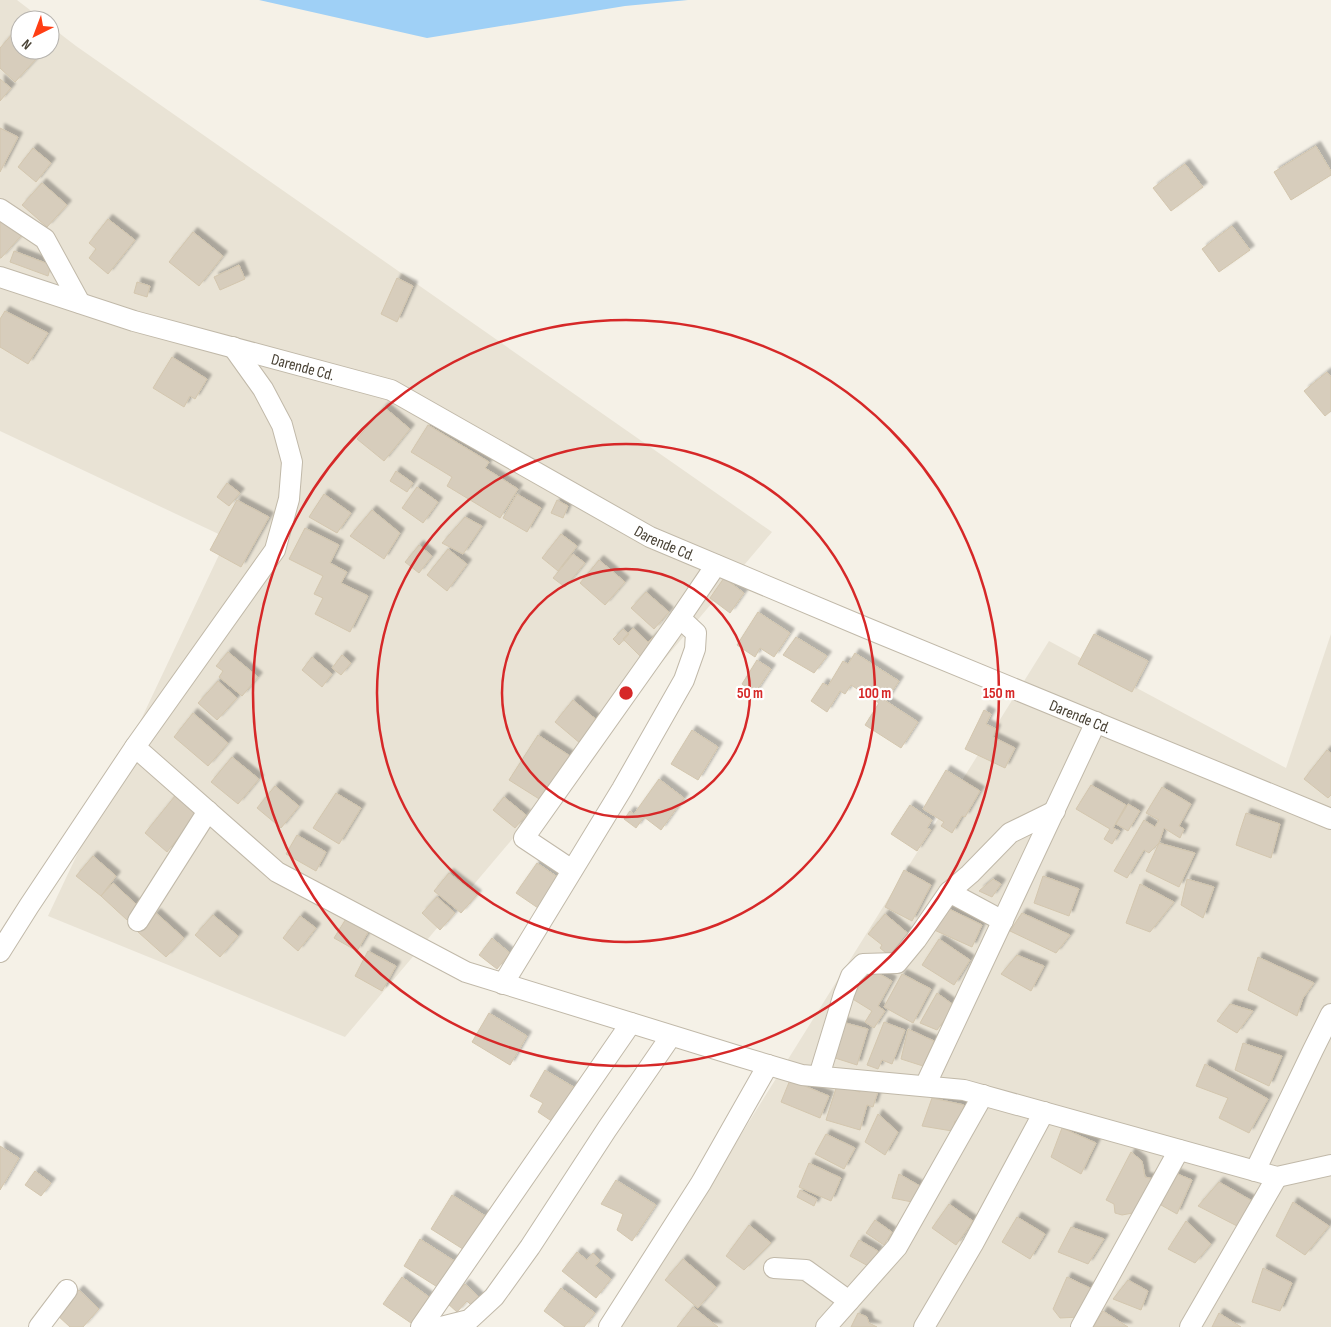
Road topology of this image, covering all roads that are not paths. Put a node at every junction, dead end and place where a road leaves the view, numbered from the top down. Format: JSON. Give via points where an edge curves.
{"nodes":[{"id":1,"x":0,"y":209,"type":"edge"},
{"id":2,"x":0,"y":277,"type":"edge"},
{"id":3,"x":80,"y":304,"type":"junction"},
{"id":4,"x":233,"y":347,"type":"junction"},
{"id":5,"x":716,"y":565,"type":"junction"},
{"id":6,"x":680,"y":618,"type":"junction"},
{"id":7,"x":1096,"y":722,"type":"junction"},
{"id":8,"x":135,"y":747,"type":"junction"},
{"id":9,"x":208,"y":811,"type":"junction"},
{"id":10,"x":1054,"y":811,"type":"junction"},
{"id":11,"x":1331,"y":819,"type":"edge"},
{"id":12,"x":572,"y":870,"type":"junction"},
{"id":13,"x":949,"y":892,"type":"junction"},
{"id":14,"x":138,"y":921,"type":"dead end"},
{"id":15,"x":1003,"y":921,"type":"junction"},
{"id":16,"x":0,"y":952,"type":"edge"},
{"id":17,"x":503,"y":984,"type":"junction"},
{"id":18,"x":1331,"y":1014,"type":"edge"},
{"id":19,"x":631,"y":1023,"type":"junction"},
{"id":20,"x":671,"y":1036,"type":"junction"},
{"id":21,"x":768,"y":1065,"type":"junction"},
{"id":22,"x":819,"y":1076,"type":"junction"},
{"id":23,"x":925,"y":1086,"type":"junction"},
{"id":24,"x":983,"y":1096,"type":"junction"},
{"id":25,"x":1044,"y":1112,"type":"junction"},
{"id":26,"x":1179,"y":1150,"type":"junction"},
{"id":27,"x":1331,"y":1165,"type":"edge"},
{"id":28,"x":1255,"y":1171,"type":"junction"},
{"id":29,"x":1277,"y":1177,"type":"junction"},
{"id":30,"x":774,"y":1268,"type":"dead end"},
{"id":31,"x":67,"y":1290,"type":"dead end"},
{"id":32,"x":849,"y":1301,"type":"junction"},
{"id":33,"x":39,"y":1327,"type":"edge"},
{"id":34,"x":421,"y":1327,"type":"edge"},
{"id":35,"x":441,"y":1327,"type":"edge"},
{"id":36,"x":609,"y":1327,"type":"edge"},
{"id":37,"x":826,"y":1327,"type":"edge"},
{"id":38,"x":924,"y":1327,"type":"edge"},
{"id":39,"x":1081,"y":1327,"type":"edge"},
{"id":40,"x":1190,"y":1327,"type":"edge"}],
"edges":[{"from":1,"to":3,"type":"street","via":[[45,239]]},
{"from":2,"to":3,"type":"street","name":"Darende Cd."},
{"from":3,"to":4,"type":"street","name":"Darende Cd.","via":[[134,322]]},
{"from":4,"to":5,"type":"street","name":"Darende Cd.","via":[[391,390],[650,537]]},
{"from":4,"to":8,"type":"street","via":[[282,425],[292,462],[289,499],[276,550]]},
{"from":5,"to":6,"type":"street"},
{"from":5,"to":7,"type":"street","name":"Darende Cd."},
{"from":6,"to":12,"type":"street","via":[[696,633],[695,648],[684,680]]},
{"from":6,"to":12,"type":"street","via":[[524,838]]},
{"from":7,"to":10,"type":"street"},
{"from":7,"to":11,"type":"street","name":"Darende Cd."},
{"from":8,"to":9,"type":"street"},
{"from":8,"to":16,"type":"street"},
{"from":9,"to":14,"type":"street"},
{"from":9,"to":17,"type":"street","via":[[277,872],[466,972]]},
{"from":10,"to":13,"type":"street","via":[[1010,833]]},
{"from":10,"to":15,"type":"street"},
{"from":12,"to":17,"type":"street"},
{"from":13,"to":15,"type":"street"},
{"from":13,"to":22,"type":"street","via":[[897,963],[864,964],[851,976]]},
{"from":15,"to":23,"type":"street"},
{"from":17,"to":19,"type":"street"},
{"from":18,"to":28,"type":"street"},
{"from":19,"to":20,"type":"street"},
{"from":19,"to":34,"type":"street"},
{"from":20,"to":21,"type":"street"},
{"from":20,"to":35,"type":"street","via":[[494,1297],[469,1320]]},
{"from":21,"to":22,"type":"street","via":[[802,1075]]},
{"from":21,"to":36,"type":"street","via":[[701,1183]]},
{"from":22,"to":23,"type":"street"},
{"from":23,"to":24,"type":"street","via":[[964,1090]]},
{"from":24,"to":25,"type":"street"},
{"from":24,"to":32,"type":"street","via":[[897,1246]]},
{"from":25,"to":26,"type":"street"},
{"from":25,"to":38,"type":"street"},
{"from":26,"to":28,"type":"street"},
{"from":26,"to":39,"type":"street"},
{"from":27,"to":29,"type":"street"},
{"from":28,"to":29,"type":"street"},
{"from":29,"to":40,"type":"street"},
{"from":30,"to":32,"type":"street","via":[[806,1270]]},
{"from":31,"to":33,"type":"street"},
{"from":32,"to":37,"type":"street"}]}
